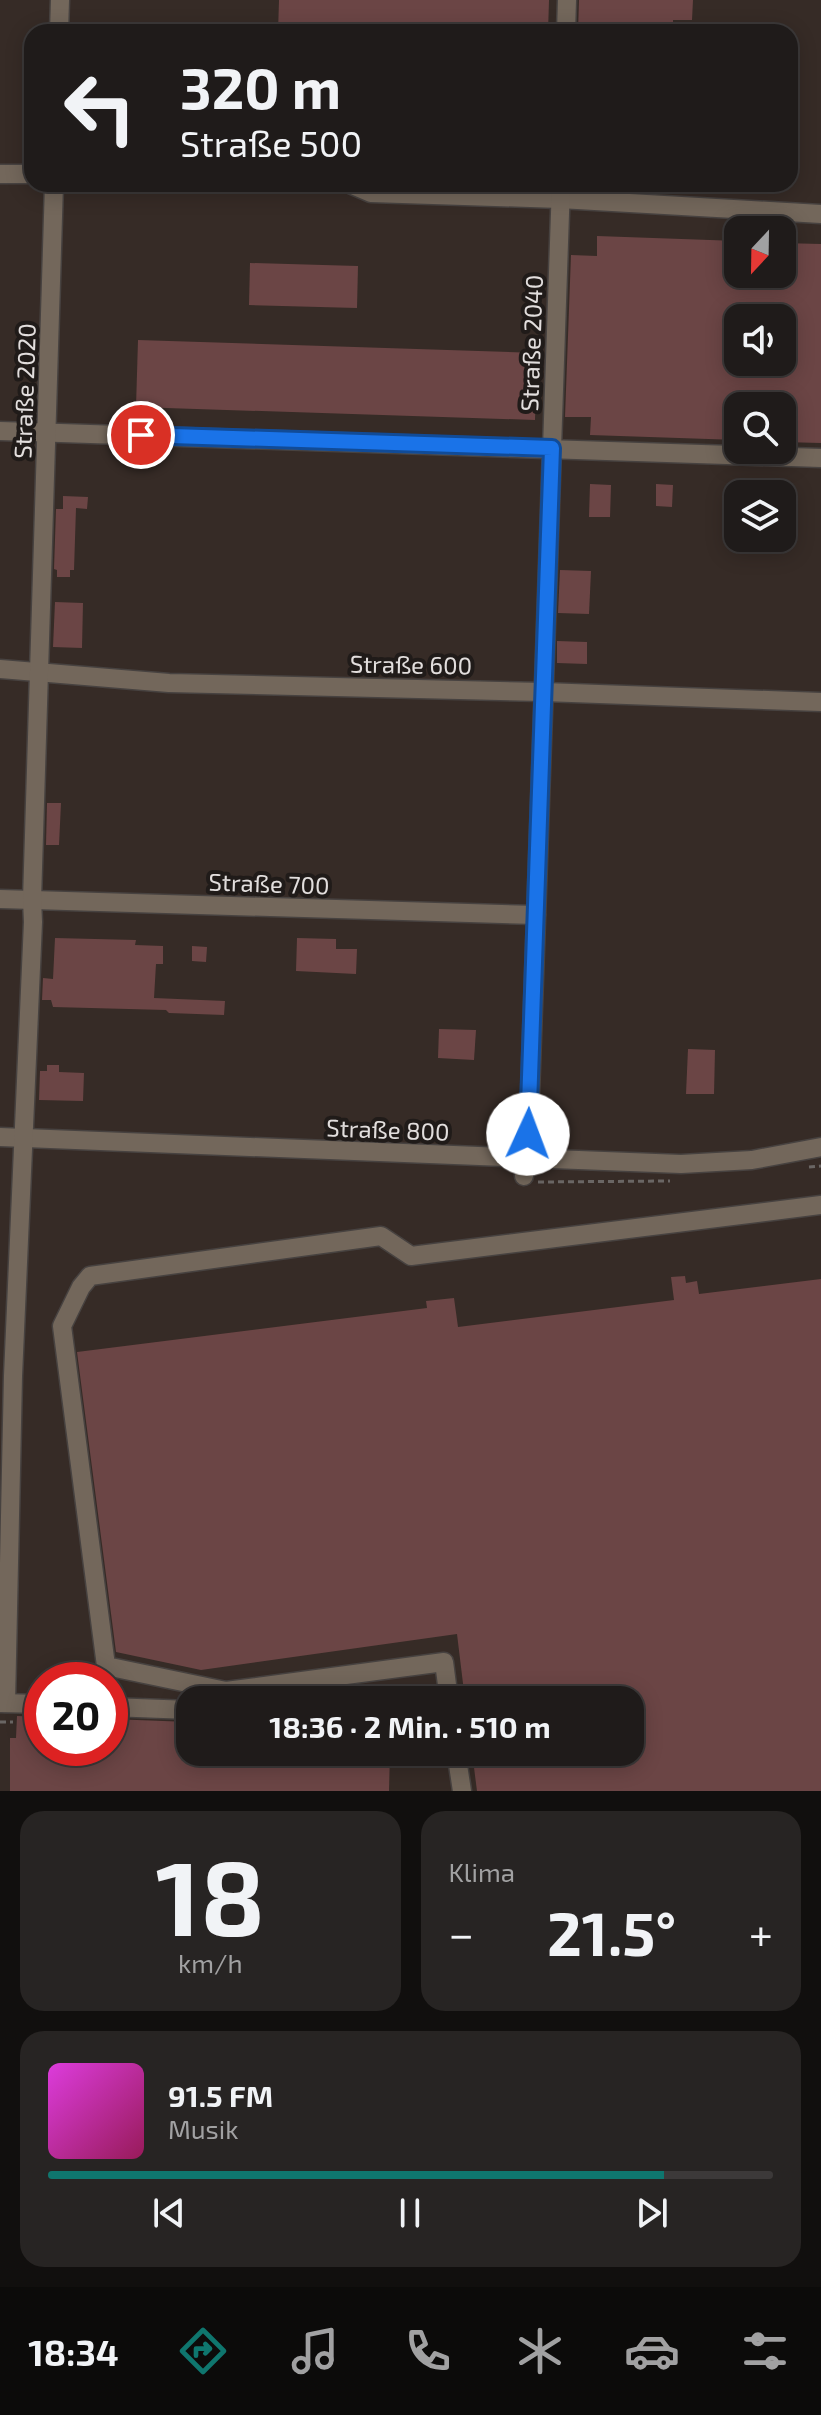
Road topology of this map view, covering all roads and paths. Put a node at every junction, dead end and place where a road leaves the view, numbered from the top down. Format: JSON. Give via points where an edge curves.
{"nodes":[{"id":1,"x":60,"y":0,"type":"edge"},
{"id":2,"x":567,"y":0,"type":"edge"},
{"id":3,"x":59,"y":24,"type":"edge"},
{"id":4,"x":566,"y":24,"type":"edge"},
{"id":5,"x":0,"y":174,"type":"edge"},
{"id":6,"x":24,"y":174,"type":"edge"},
{"id":7,"x":54,"y":192,"type":"edge"},
{"id":8,"x":369,"y":192,"type":"edge"},
{"id":9,"x":560,"y":192,"type":"edge"},
{"id":10,"x":821,"y":214,"type":"edge"},
{"id":11,"x":0,"y":431,"type":"edge"},
{"id":12,"x":46,"y":432,"type":"junction"},
{"id":13,"x":552,"y":448,"type":"junction"},
{"id":14,"x":821,"y":458,"type":"edge"},
{"id":15,"x":0,"y":669,"type":"edge"},
{"id":16,"x":39,"y":671,"type":"junction"},
{"id":17,"x":544,"y":692,"type":"junction"},
{"id":18,"x":821,"y":702,"type":"edge"},
{"id":19,"x":0,"y":899,"type":"edge"},
{"id":20,"x":32,"y":900,"type":"junction"},
{"id":21,"x":536,"y":915,"type":"junction"},
{"id":22,"x":0,"y":1137,"type":"edge"},
{"id":23,"x":24,"y":1138,"type":"junction"},
{"id":24,"x":821,"y":1147,"type":"edge"},
{"id":25,"x":524,"y":1168,"type":"junction"},
{"id":26,"x":821,"y":1205,"type":"edge"},
{"id":27,"x":7,"y":1374,"type":"edge"},
{"id":28,"x":202,"y":1686,"type":"edge"},
{"id":29,"x":264,"y":1686,"type":"edge"},
{"id":30,"x":447,"y":1686,"type":"edge"},
{"id":31,"x":3,"y":1703,"type":"edge"},
{"id":32,"x":24,"y":1704,"type":"edge"},
{"id":33,"x":128,"y":1708,"type":"edge"},
{"id":34,"x":176,"y":1709,"type":"edge"},
{"id":35,"x":0,"y":1722,"type":"edge"},
{"id":36,"x":13,"y":1722,"type":"dead end"},
{"id":37,"x":458,"y":1766,"type":"edge"},
{"id":38,"x":462,"y":1791,"type":"edge"}],
"edges":[{"from":1,"to":3,"type":"lane"},
{"from":2,"to":4,"type":"lane"},
{"from":5,"to":6,"type":"lane"},
{"from":7,"to":12,"type":"lane","name":"Straße 2020"},
{"from":8,"to":9,"type":"lane"},
{"from":9,"to":10,"type":"lane"},
{"from":9,"to":13,"type":"lane","name":"Straße 2040"},
{"from":11,"to":12,"type":"lane"},
{"from":12,"to":13,"type":"lane"},
{"from":12,"to":16,"type":"lane","name":"Straße 2020"},
{"from":13,"to":14,"type":"lane"},
{"from":13,"to":17,"type":"lane","name":"Straße 2040"},
{"from":15,"to":16,"type":"lane","name":"Straße 600"},
{"from":16,"to":17,"type":"lane","name":"Straße 600","via":[[169,683]]},
{"from":16,"to":20,"type":"lane","name":"Straße 2020"},
{"from":17,"to":18,"type":"lane","name":"Straße 600"},
{"from":17,"to":21,"type":"lane","name":"Straße 2040"},
{"from":19,"to":20,"type":"lane","name":"Straße 700"},
{"from":20,"to":21,"type":"lane","name":"Straße 700"},
{"from":20,"to":23,"type":"lane","name":"Straße 2020"},
{"from":21,"to":25,"type":"lane","name":"Straße 2040"},
{"from":22,"to":23,"type":"lane","name":"Straße 800"},
{"from":23,"to":25,"type":"lane","name":"Straße 800"},
{"from":23,"to":27,"type":"lane","name":"Straße 2020"},
{"from":24,"to":25,"type":"lane","name":"Straße 800","via":[[715,1163]]},
{"from":26,"to":28,"type":"lane","via":[[411,1256],[381,1236],[90,1276],[62,1326],[106,1666]]},
{"from":27,"to":31,"type":"lane","name":"Straße 2020"},
{"from":29,"to":30,"type":"lane","via":[[444,1662]]},
{"from":31,"to":32,"type":"lane"},
{"from":33,"to":34,"type":"lane"},
{"from":35,"to":36,"type":"path"},
{"from":37,"to":38,"type":"lane"}]}
